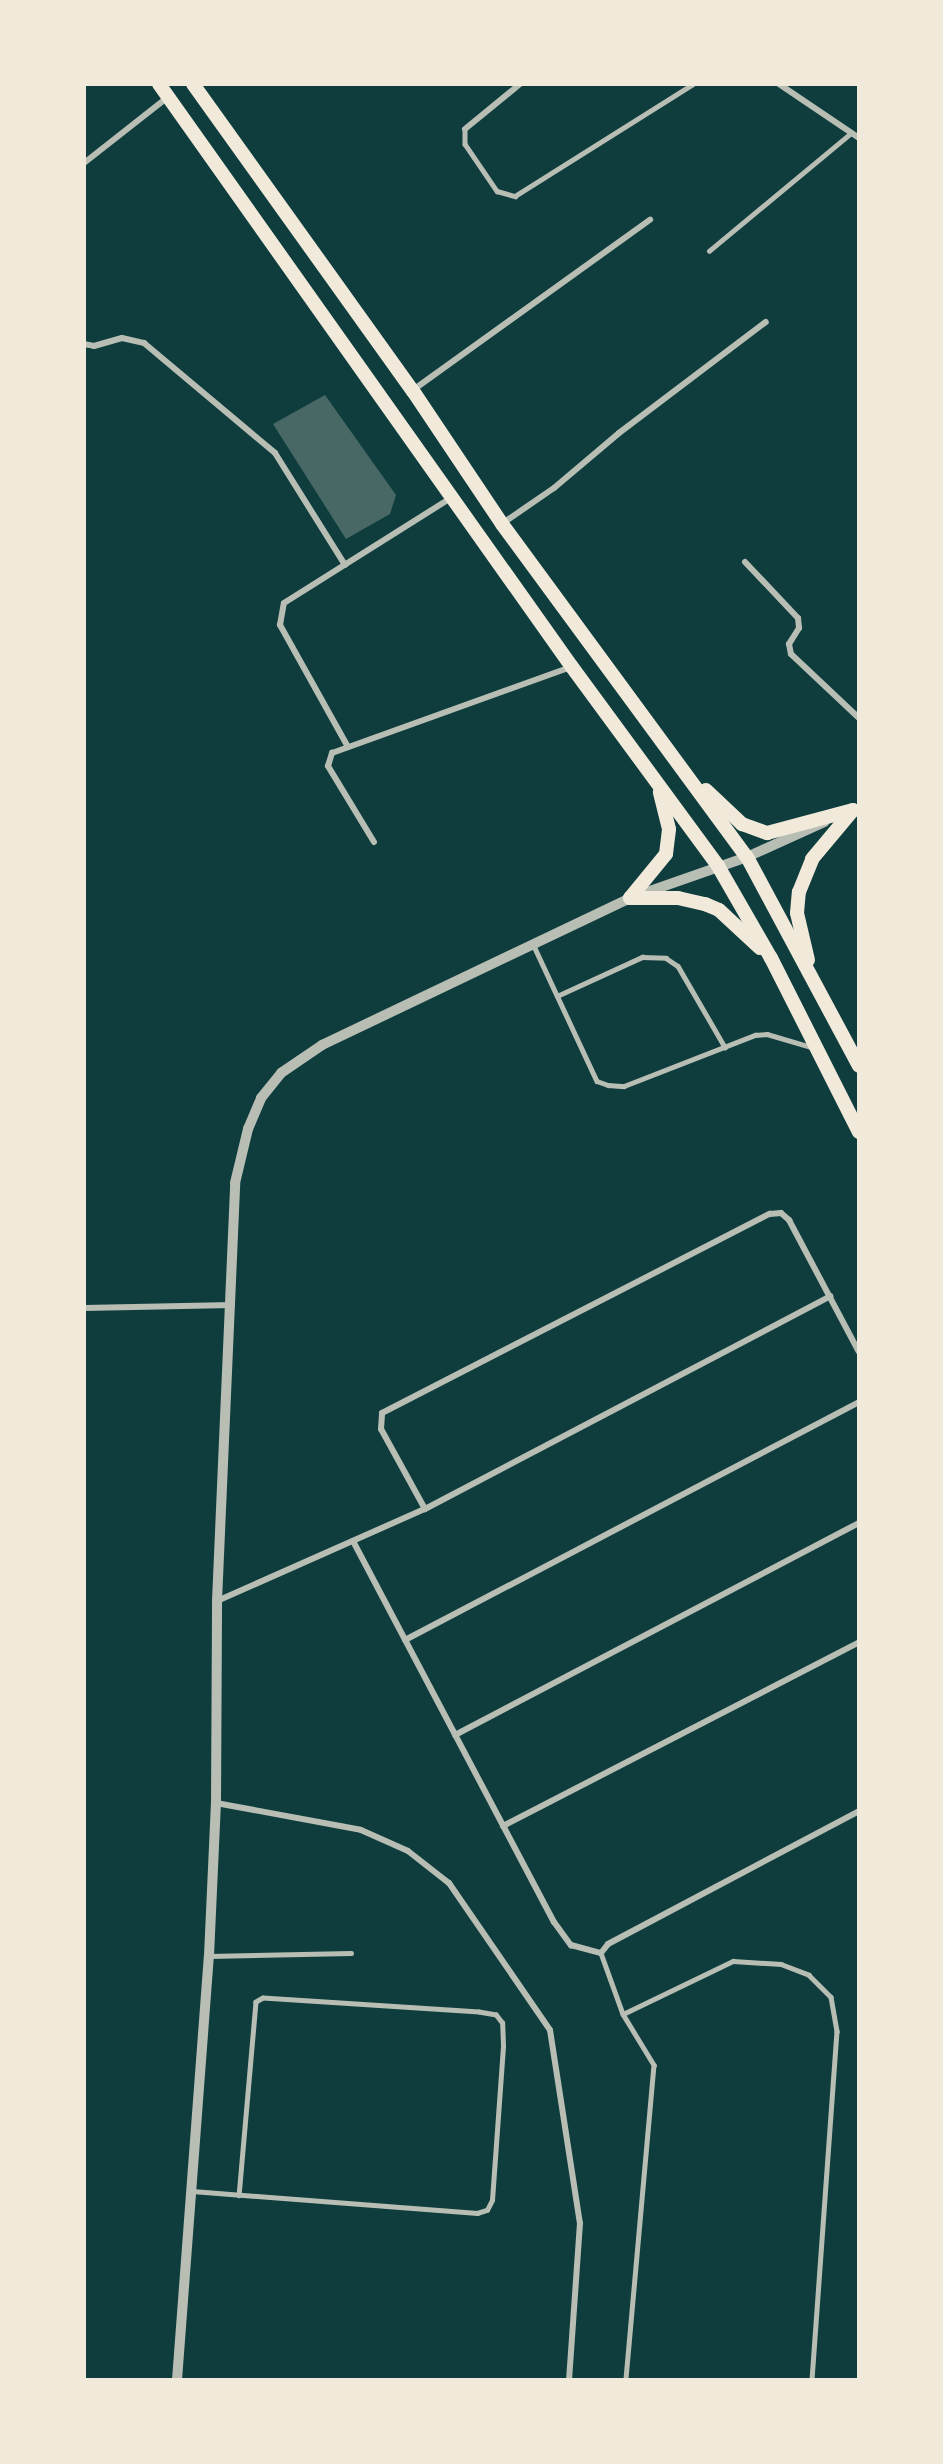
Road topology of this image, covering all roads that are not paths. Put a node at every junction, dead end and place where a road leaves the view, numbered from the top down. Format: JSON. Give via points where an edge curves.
{"nodes":[{"id":1,"x":159,"y":84,"type":"edge"},
{"id":2,"x":193,"y":84,"type":"edge"},
{"id":3,"x":520,"y":84,"type":"edge"},
{"id":4,"x":693,"y":84,"type":"edge"},
{"id":5,"x":779,"y":84,"type":"edge"},
{"id":6,"x":169,"y":97,"type":"junction"},
{"id":7,"x":465,"y":129,"type":"joint"},
{"id":8,"x":851,"y":133,"type":"junction"},
{"id":9,"x":859,"y":138,"type":"edge"},
{"id":10,"x":84,"y":163,"type":"edge"},
{"id":11,"x":650,"y":220,"type":"dead end"},
{"id":12,"x":709,"y":251,"type":"dead end"},
{"id":13,"x":766,"y":322,"type":"dead end"},
{"id":14,"x":84,"y":344,"type":"edge"},
{"id":15,"x":413,"y":391,"type":"junction"},
{"id":16,"x":452,"y":496,"type":"junction"},
{"id":17,"x":502,"y":524,"type":"junction"},
{"id":18,"x":745,"y":562,"type":"dead end"},
{"id":19,"x":345,"y":565,"type":"junction"},
{"id":20,"x":572,"y":667,"type":"junction"},
{"id":21,"x":859,"y":718,"type":"edge"},
{"id":22,"x":348,"y":747,"type":"junction"},
{"id":23,"x":681,"y":765,"type":"junction"},
{"id":24,"x":659,"y":786,"type":"junction"},
{"id":25,"x":856,"y":808,"type":"edge"},
{"id":26,"x":374,"y":842,"type":"dead end"},
{"id":27,"x":747,"y":857,"type":"junction"},
{"id":28,"x":718,"y":866,"type":"junction"},
{"id":29,"x":630,"y":898,"type":"junction"},
{"id":30,"x":533,"y":945,"type":"junction"},
{"id":31,"x":771,"y":958,"type":"junction"},
{"id":32,"x":813,"y":979,"type":"junction"},
{"id":33,"x":557,"y":996,"type":"junction"},
{"id":34,"x":725,"y":1047,"type":"junction"},
{"id":35,"x":814,"y":1048,"type":"junction"},
{"id":36,"x":859,"y":1066,"type":"edge"},
{"id":37,"x":859,"y":1132,"type":"edge"},
{"id":38,"x":830,"y":1296,"type":"junction"},
{"id":39,"x":232,"y":1305,"type":"junction"},
{"id":40,"x":84,"y":1308,"type":"edge"},
{"id":41,"x":859,"y":1352,"type":"edge"},
{"id":42,"x":859,"y":1402,"type":"edge"},
{"id":43,"x":425,"y":1509,"type":"junction"},
{"id":44,"x":859,"y":1523,"type":"edge"},
{"id":45,"x":353,"y":1541,"type":"junction"},
{"id":46,"x":217,"y":1601,"type":"junction"},
{"id":47,"x":405,"y":1640,"type":"junction"},
{"id":48,"x":859,"y":1642,"type":"edge"},
{"id":49,"x":455,"y":1735,"type":"junction"},
{"id":50,"x":216,"y":1803,"type":"junction"},
{"id":51,"x":859,"y":1811,"type":"edge"},
{"id":52,"x":503,"y":1826,"type":"junction"},
{"id":53,"x":351,"y":1953,"type":"dead end"},
{"id":54,"x":601,"y":1953,"type":"junction"},
{"id":55,"x":209,"y":1956,"type":"junction"},
{"id":56,"x":623,"y":2014,"type":"junction"},
{"id":57,"x":192,"y":2191,"type":"junction"},
{"id":58,"x":239,"y":2195,"type":"junction"},
{"id":59,"x":177,"y":2380,"type":"edge"},
{"id":60,"x":569,"y":2380,"type":"edge"},
{"id":61,"x":626,"y":2380,"type":"edge"},
{"id":62,"x":812,"y":2380,"type":"edge"}],
"edges":[{"from":1,"to":6,"type":"main road"},
{"from":2,"to":15,"type":"main road"},
{"from":3,"to":7,"type":"street"},
{"from":4,"to":7,"type":"lane","via":[[515,196],[497,190],[465,144]]},
{"from":5,"to":8,"type":"street"},
{"from":6,"to":10,"type":"street"},
{"from":6,"to":16,"type":"main road"},
{"from":8,"to":9,"type":"street"},
{"from":8,"to":12,"type":"lane"},
{"from":11,"to":15,"type":"street"},
{"from":13,"to":17,"type":"street","via":[[619,433],[554,488]]},
{"from":14,"to":19,"type":"street","via":[[94,346],[122,338],[144,343],[275,453]]},
{"from":15,"to":17,"type":"main road"},
{"from":16,"to":19,"type":"street"},
{"from":16,"to":20,"type":"main road"},
{"from":17,"to":23,"type":"main road"},
{"from":18,"to":21,"type":"street","via":[[798,618],[799,628],[789,644],[790,654]]},
{"from":19,"to":22,"type":"street","via":[[284,603],[280,625]]},
{"from":20,"to":22,"type":"street"},
{"from":20,"to":24,"type":"main road"},
{"from":22,"to":26,"type":"street","via":[[332,753],[328,766]]},
{"from":23,"to":25,"type":"main road","via":[[742,824],[755,830],[779,833]]},
{"from":23,"to":27,"type":"main road"},
{"from":24,"to":28,"type":"main road"},
{"from":24,"to":29,"type":"main road","via":[[669,842],[658,867]]},
{"from":25,"to":27,"type":"street"},
{"from":25,"to":32,"type":"main road","via":[[812,859],[799,892],[797,913]]},
{"from":27,"to":28,"type":"street"},
{"from":27,"to":32,"type":"main road"},
{"from":28,"to":29,"type":"street"},
{"from":28,"to":31,"type":"main road"},
{"from":29,"to":30,"type":"street"},
{"from":29,"to":31,"type":"main road","via":[[678,898],[705,904],[719,910]]},
{"from":30,"to":33,"type":"lane"},
{"from":30,"to":39,"type":"street","via":[[322,1045],[281,1073],[261,1098],[240,1154],[235,1183]]},
{"from":31,"to":35,"type":"main road"},
{"from":32,"to":36,"type":"main road"},
{"from":33,"to":34,"type":"lane","via":[[642,957],[666,958],[678,966]]},
{"from":33,"to":34,"type":"lane","via":[[597,1081],[608,1085],[624,1086]]},
{"from":34,"to":35,"type":"lane","via":[[767,1034]]},
{"from":35,"to":37,"type":"main road"},
{"from":38,"to":41,"type":"street"},
{"from":38,"to":43,"type":"street"},
{"from":38,"to":43,"type":"street","via":[[789,1220],[776,1212],[387,1410],[380,1418],[381,1429]]},
{"from":39,"to":40,"type":"street"},
{"from":39,"to":46,"type":"street"},
{"from":42,"to":47,"type":"street"},
{"from":43,"to":45,"type":"street"},
{"from":44,"to":49,"type":"street"},
{"from":45,"to":46,"type":"street"},
{"from":45,"to":47,"type":"street"},
{"from":46,"to":50,"type":"street"},
{"from":47,"to":49,"type":"street"},
{"from":48,"to":52,"type":"street"},
{"from":49,"to":52,"type":"street"},
{"from":50,"to":55,"type":"street"},
{"from":50,"to":60,"type":"street","via":[[361,1830],[408,1851],[449,1883],[550,2030],[580,2223]]},
{"from":51,"to":54,"type":"street","via":[[608,1944]]},
{"from":52,"to":54,"type":"street","via":[[565,1940],[575,1947]]},
{"from":53,"to":55,"type":"lane"},
{"from":54,"to":56,"type":"lane"},
{"from":55,"to":57,"type":"street"},
{"from":56,"to":61,"type":"lane","via":[[654,2065]]},
{"from":56,"to":62,"type":"lane","via":[[733,1961],[781,1964],[809,1975],[831,1997],[837,2031]]},
{"from":57,"to":58,"type":"lane"},
{"from":57,"to":59,"type":"street"},
{"from":58,"to":58,"type":"lane","via":[[477,2213],[487,2210],[494,2177],[501,2023],[496,2015],[262,1998],[256,2002]]}]}
